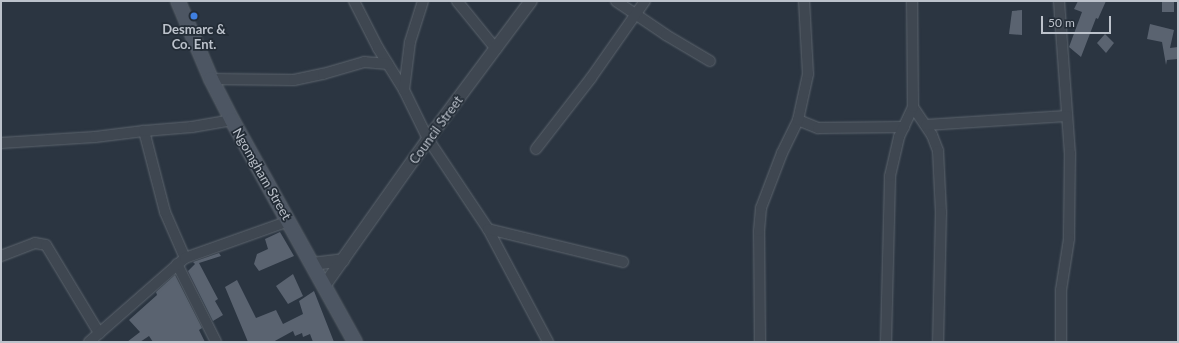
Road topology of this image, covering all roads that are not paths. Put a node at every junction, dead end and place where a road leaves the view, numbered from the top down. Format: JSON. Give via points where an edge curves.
{"nodes":[{"id":1,"x":178,"y":1,"type":"edge"},
{"id":2,"x":354,"y":1,"type":"edge"},
{"id":3,"x":423,"y":1,"type":"edge"},
{"id":4,"x":458,"y":1,"type":"edge"},
{"id":5,"x":531,"y":1,"type":"edge"},
{"id":6,"x":616,"y":1,"type":"edge"},
{"id":7,"x":645,"y":1,"type":"edge"},
{"id":8,"x":804,"y":1,"type":"edge"},
{"id":9,"x":912,"y":1,"type":"edge"},
{"id":10,"x":1059,"y":1,"type":"edge"},
{"id":11,"x":634,"y":14,"type":"junction"},
{"id":12,"x":378,"y":48,"type":"junction"},
{"id":13,"x":496,"y":49,"type":"junction"},
{"id":14,"x":710,"y":61,"type":"dead end"},
{"id":15,"x":364,"y":62,"type":"junction"},
{"id":16,"x":388,"y":64,"type":"junction"},
{"id":17,"x":211,"y":79,"type":"junction"},
{"id":18,"x":404,"y":90,"type":"junction"},
{"id":19,"x":914,"y":107,"type":"junction"},
{"id":20,"x":1067,"y":116,"type":"junction"},
{"id":21,"x":232,"y":120,"type":"junction"},
{"id":22,"x":798,"y":120,"type":"junction"},
{"id":23,"x":926,"y":125,"type":"junction"},
{"id":24,"x":904,"y":127,"type":"junction"},
{"id":25,"x":144,"y":131,"type":"junction"},
{"id":26,"x":428,"y":139,"type":"junction"},
{"id":27,"x":1,"y":143,"type":"edge"},
{"id":28,"x":536,"y":149,"type":"dead end"},
{"id":29,"x":289,"y":221,"type":"junction"},
{"id":30,"x":488,"y":228,"type":"junction"},
{"id":31,"x":1,"y":256,"type":"edge"},
{"id":32,"x":343,"y":260,"type":"junction"},
{"id":33,"x":181,"y":261,"type":"junction"},
{"id":34,"x":623,"y":262,"type":"dead end"},
{"id":35,"x":312,"y":264,"type":"junction"},
{"id":36,"x":324,"y":286,"type":"junction"},
{"id":37,"x":99,"y":333,"type":"junction"},
{"id":38,"x":89,"y":342,"type":"edge"},
{"id":39,"x":216,"y":342,"type":"edge"},
{"id":40,"x":355,"y":342,"type":"edge"},
{"id":41,"x":548,"y":342,"type":"edge"},
{"id":42,"x":760,"y":342,"type":"edge"},
{"id":43,"x":886,"y":342,"type":"edge"},
{"id":44,"x":938,"y":342,"type":"edge"},
{"id":45,"x":1062,"y":342,"type":"edge"}],
"edges":[{"from":1,"to":17,"type":"main road","name":"Ngomgham Street"},
{"from":2,"to":12,"type":"street"},
{"from":3,"to":18,"type":"street","via":[[410,42]]},
{"from":4,"to":13,"type":"street"},
{"from":5,"to":13,"type":"street","name":"Council Street"},
{"from":6,"to":11,"type":"street"},
{"from":7,"to":11,"type":"street"},
{"from":8,"to":22,"type":"street","via":[[808,74]]},
{"from":9,"to":19,"type":"street"},
{"from":10,"to":20,"type":"street"},
{"from":11,"to":14,"type":"street"},
{"from":11,"to":28,"type":"street","via":[[591,78]]},
{"from":12,"to":15,"type":"street"},
{"from":12,"to":16,"type":"street"},
{"from":13,"to":26,"type":"street","name":"Council Street"},
{"from":15,"to":16,"type":"street"},
{"from":15,"to":17,"type":"street","via":[[294,80]]},
{"from":16,"to":18,"type":"street"},
{"from":17,"to":21,"type":"main road","name":"Ngomgham Street"},
{"from":18,"to":26,"type":"street"},
{"from":19,"to":23,"type":"street"},
{"from":19,"to":24,"type":"street"},
{"from":20,"to":23,"type":"street"},
{"from":20,"to":45,"type":"street","via":[[1070,153],[1069,239],[1061,290]]},
{"from":21,"to":25,"type":"street"},
{"from":21,"to":29,"type":"main road","name":"Ngomgham Street"},
{"from":22,"to":24,"type":"street","via":[[818,128]]},
{"from":22,"to":42,"type":"street","via":[[761,208]]},
{"from":23,"to":44,"type":"street","via":[[938,151],[941,212]]},
{"from":24,"to":43,"type":"street","via":[[890,176]]},
{"from":25,"to":27,"type":"street"},
{"from":25,"to":33,"type":"street"},
{"from":26,"to":30,"type":"street"},
{"from":26,"to":32,"type":"street","name":"Council Street"},
{"from":29,"to":33,"type":"street"},
{"from":29,"to":35,"type":"main road","name":"Ngomgham Street"},
{"from":30,"to":34,"type":"street"},
{"from":30,"to":41,"type":"street"},
{"from":31,"to":37,"type":"street","via":[[35,243],[46,245]]},
{"from":32,"to":35,"type":"street"},
{"from":32,"to":36,"type":"street","name":"Council Street"},
{"from":33,"to":37,"type":"street"},
{"from":33,"to":39,"type":"street"},
{"from":35,"to":36,"type":"main road","name":"Ngomgham Street"},
{"from":36,"to":40,"type":"main road","name":"Ngomgham Street"},
{"from":37,"to":38,"type":"street"}]}
